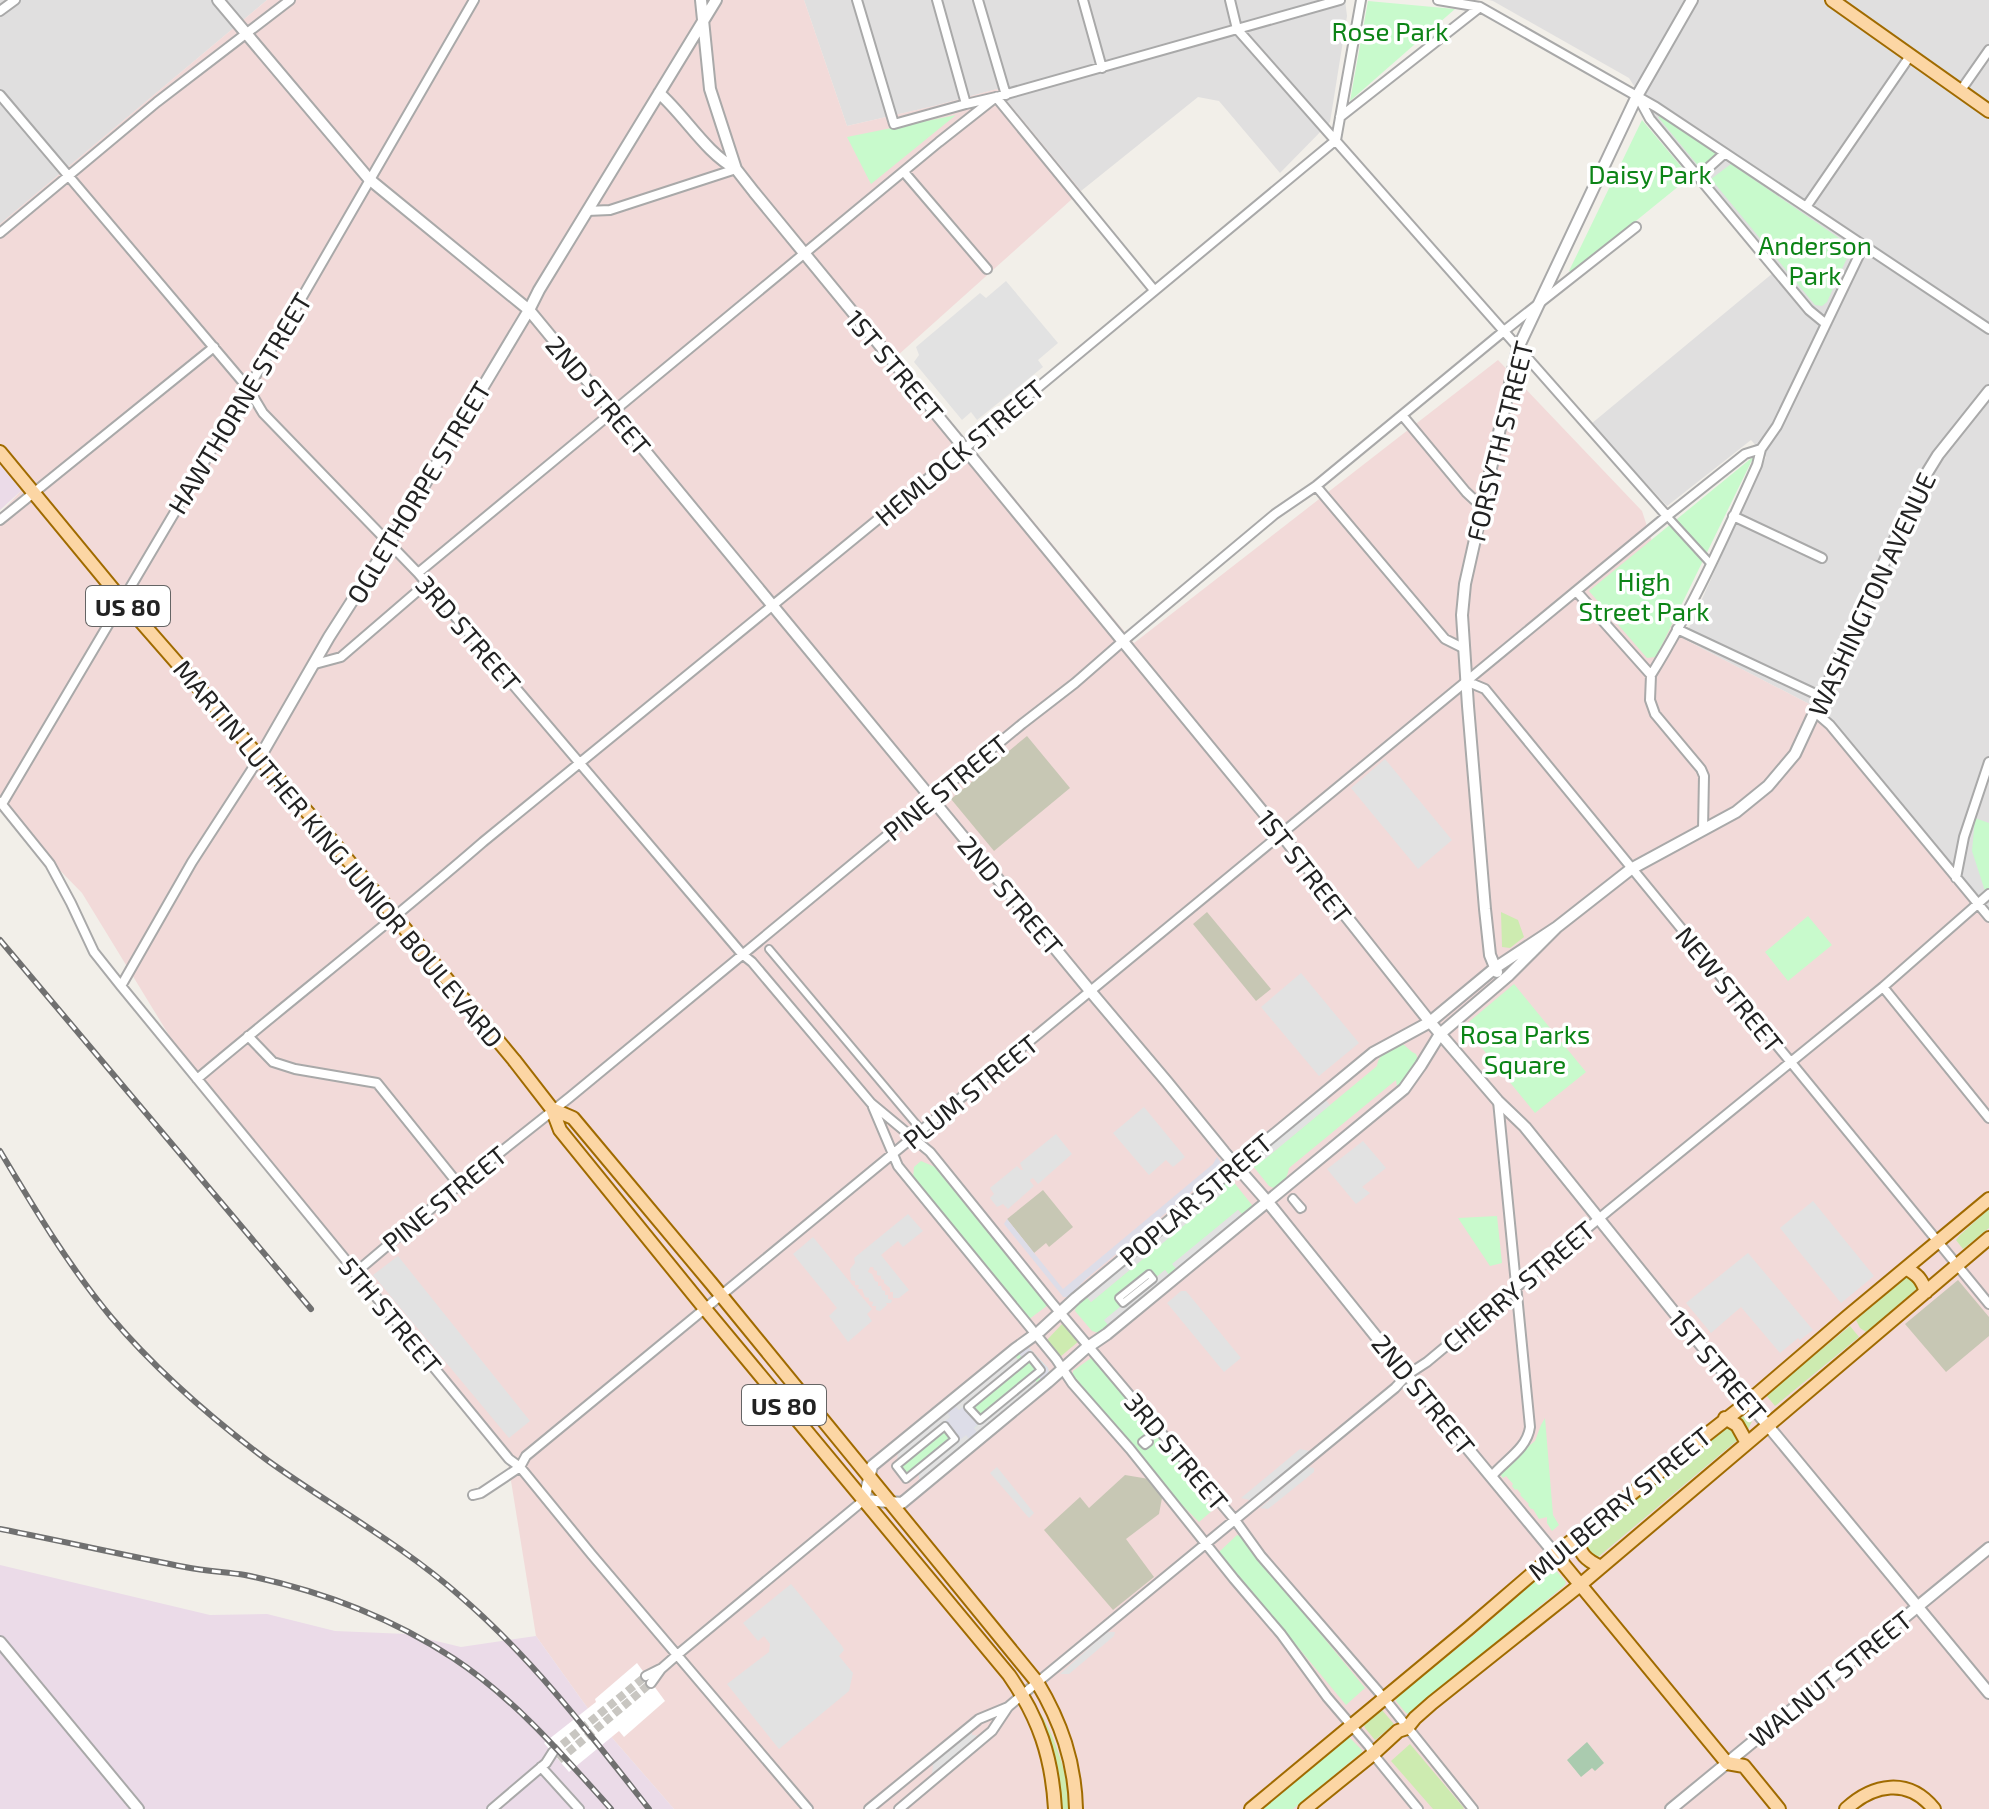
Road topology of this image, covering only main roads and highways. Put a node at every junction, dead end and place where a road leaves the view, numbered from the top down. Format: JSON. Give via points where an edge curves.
{"nodes":[{"id":1,"x":1832,"y":0,"type":"edge"},
{"id":2,"x":1989,"y":111,"type":"edge"},
{"id":3,"x":0,"y":452,"type":"edge"},
{"id":4,"x":552,"y":1109,"type":"junction"},
{"id":5,"x":1989,"y":1199,"type":"edge"},
{"id":6,"x":1988,"y":1239,"type":"edge"},
{"id":7,"x":1907,"y":1269,"type":"junction"},
{"id":8,"x":1926,"y":1292,"type":"junction"},
{"id":9,"x":1725,"y":1418,"type":"junction"},
{"id":10,"x":1747,"y":1443,"type":"junction"},
{"id":11,"x":1575,"y":1538,"type":"junction"},
{"id":12,"x":1555,"y":1554,"type":"junction"},
{"id":13,"x":1601,"y":1567,"type":"junction"},
{"id":14,"x":1580,"y":1585,"type":"junction"},
{"id":15,"x":1055,"y":1809,"type":"edge"},
{"id":16,"x":1076,"y":1809,"type":"edge"},
{"id":17,"x":1251,"y":1809,"type":"edge"},
{"id":18,"x":1305,"y":1809,"type":"edge"},
{"id":19,"x":1779,"y":1809,"type":"edge"},
{"id":20,"x":1846,"y":1809,"type":"edge"},
{"id":21,"x":1934,"y":1809,"type":"edge"}],
"edges":[{"from":1,"to":2,"type":"main road"},
{"from":3,"to":4,"type":"main road","name":"MARTIN LUTHER KING JUNIOR BOULEVARD","number":"US 80","via":[[322,829]]},
{"from":4,"to":15,"type":"main road","name":"MARTIN LUTHER KING JUNIOR BOULEVARD","number":"US 80","via":[[560,1130],[1009,1675],[1045,1743]]},
{"from":4,"to":16,"type":"main road","name":"MARTIN LUTHER KING JUNIOR BOULEVARD","number":"US 80","via":[[573,1118],[1037,1682],[1065,1741]]},
{"from":5,"to":7,"type":"main road","name":"MULBERRY STREET"},
{"from":6,"to":8,"type":"main road","name":"MULBERRY STREET"},
{"from":7,"to":8,"type":"main road"},
{"from":7,"to":9,"type":"main road","name":"MULBERRY STREET"},
{"from":8,"to":10,"type":"main road","name":"MULBERRY STREET"},
{"from":9,"to":10,"type":"main road","via":[[1737,1425]]},
{"from":9,"to":11,"type":"main road","name":"MULBERRY STREET"},
{"from":10,"to":13,"type":"main road","name":"MULBERRY STREET"},
{"from":11,"to":12,"type":"main road","name":"MULBERRY STREET"},
{"from":11,"to":13,"type":"main road","via":[[1581,1554]]},
{"from":12,"to":14,"type":"main road","name":"2ND STREET"},
{"from":12,"to":17,"type":"main road","name":"MULBERRY STREET"},
{"from":13,"to":14,"type":"main road","name":"MULBERRY STREET"},
{"from":14,"to":18,"type":"main road","name":"MULBERRY STREET"},
{"from":14,"to":19,"type":"main road","name":"2ND STREET","via":[[1727,1763],[1744,1766]]},
{"from":20,"to":21,"type":"main road","via":[[1875,1789],[1890,1787],[1910,1791]]}]}
